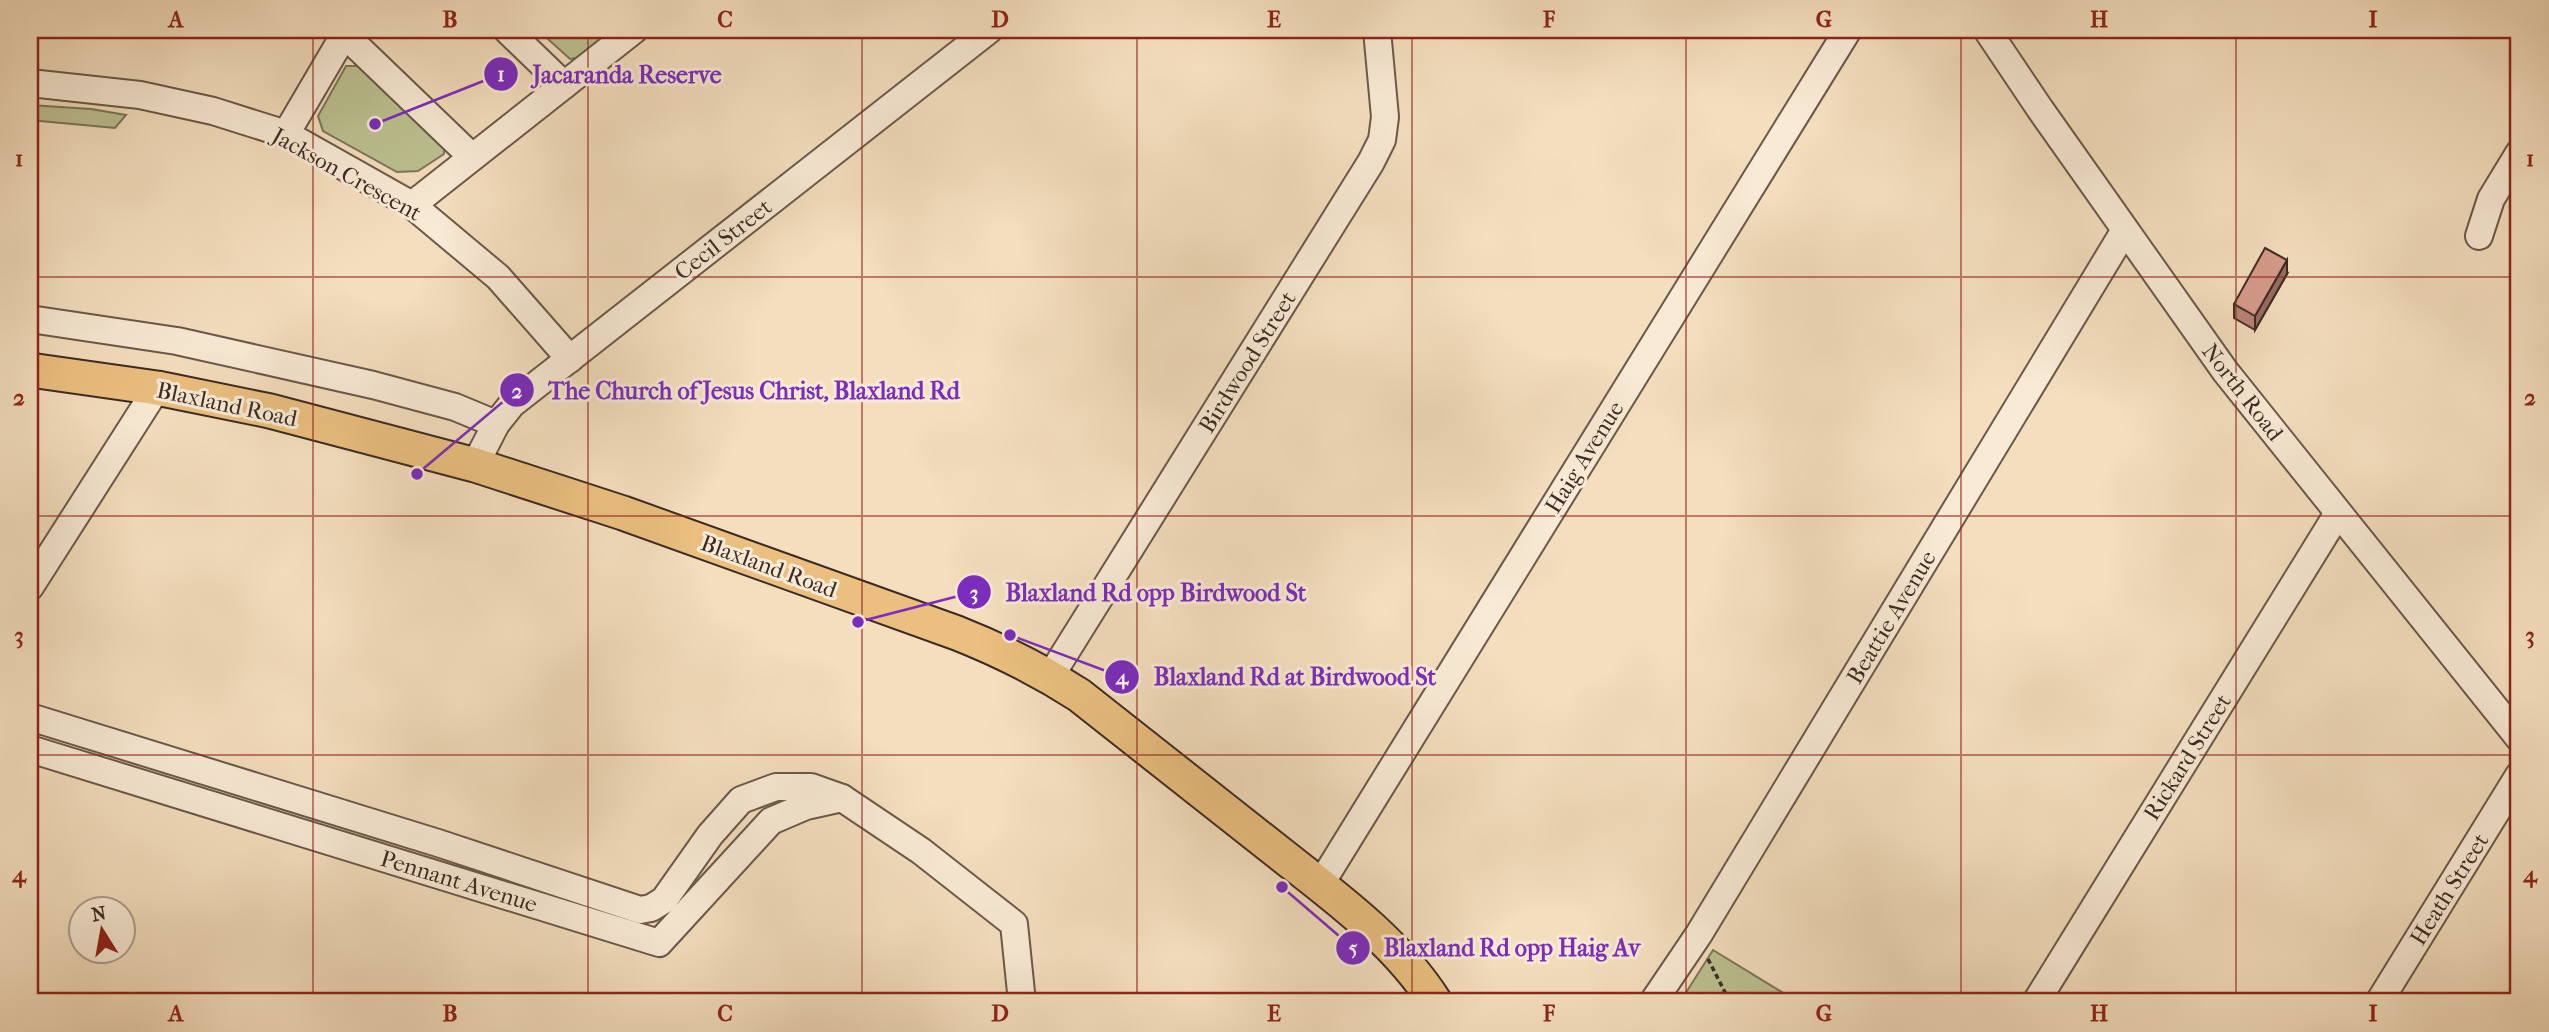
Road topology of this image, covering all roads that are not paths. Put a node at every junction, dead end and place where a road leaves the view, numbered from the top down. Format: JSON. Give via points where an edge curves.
{"nodes":[{"id":1,"x":507,"y":30,"type":"edge"},
{"id":2,"x":634,"y":30,"type":"edge"},
{"id":3,"x":989,"y":30,"type":"edge"},
{"id":4,"x":1377,"y":30,"type":"edge"},
{"id":5,"x":1848,"y":30,"type":"edge"},
{"id":6,"x":1987,"y":30,"type":"edge"},
{"id":7,"x":346,"y":32,"type":"edge"},
{"id":8,"x":30,"y":83,"type":"edge"},
{"id":9,"x":564,"y":85,"type":"junction"},
{"id":10,"x":286,"y":134,"type":"junction"},
{"id":11,"x":2519,"y":153,"type":"edge"},
{"id":12,"x":472,"y":157,"type":"junction"},
{"id":13,"x":412,"y":205,"type":"junction"},
{"id":14,"x":2125,"y":230,"type":"junction"},
{"id":15,"x":2479,"y":236,"type":"dead end"},
{"id":16,"x":30,"y":319,"type":"edge"},
{"id":17,"x":570,"y":359,"type":"junction"},
{"id":18,"x":30,"y":370,"type":"edge"},
{"id":19,"x":157,"y":388,"type":"junction"},
{"id":20,"x":496,"y":424,"type":"junction"},
{"id":21,"x":475,"y":465,"type":"junction"},
{"id":22,"x":2338,"y":513,"type":"junction"},
{"id":23,"x":30,"y":587,"type":"edge"},
{"id":24,"x":1050,"y":677,"type":"junction"},
{"id":25,"x":30,"y":717,"type":"edge"},
{"id":26,"x":2519,"y":738,"type":"edge"},
{"id":27,"x":30,"y":749,"type":"edge"},
{"id":28,"x":2519,"y":775,"type":"edge"},
{"id":29,"x":842,"y":798,"type":"junction"},
{"id":30,"x":1320,"y":885,"type":"junction"},
{"id":31,"x":1022,"y":1002,"type":"edge"},
{"id":32,"x":1435,"y":1002,"type":"edge"},
{"id":33,"x":1653,"y":1002,"type":"edge"},
{"id":34,"x":2036,"y":1002,"type":"edge"},
{"id":35,"x":2379,"y":1002,"type":"edge"}],
"edges":[{"from":1,"to":9,"type":"street"},
{"from":2,"to":9,"type":"street"},
{"from":3,"to":17,"type":"street","name":"Cecil Street"},
{"from":4,"to":24,"type":"street","name":"Birdwood Street","via":[[1385,117],[1382,140]]},
{"from":5,"to":30,"type":"street","name":"Haig Avenue"},
{"from":6,"to":14,"type":"street","name":"North Road"},
{"from":7,"to":10,"type":"street"},
{"from":7,"to":12,"type":"street"},
{"from":8,"to":10,"type":"street","name":"Jackson Crescent","via":[[152,98]]},
{"from":9,"to":12,"type":"street"},
{"from":10,"to":13,"type":"street","name":"Jackson Crescent"},
{"from":11,"to":15,"type":"street","via":[[2491,199]]},
{"from":12,"to":13,"type":"street"},
{"from":13,"to":17,"type":"street","name":"Jackson Crescent","via":[[498,277]]},
{"from":14,"to":22,"type":"street","name":"North Road","via":[[2225,372]]},
{"from":14,"to":33,"type":"street","name":"Beattie Avenue","via":[[1699,934]]},
{"from":16,"to":20,"type":"street","via":[[177,341],[373,385],[455,407]]},
{"from":17,"to":20,"type":"street","name":"Cecil Street","via":[[512,404]]},
{"from":18,"to":19,"type":"main road","name":"Blaxland Road"},
{"from":19,"to":21,"type":"main road","name":"Blaxland Road","via":[[270,411]]},
{"from":19,"to":23,"type":"street"},
{"from":20,"to":21,"type":"street","name":"Cecil Street"},
{"from":21,"to":24,"type":"main road","name":"Blaxland Road","via":[[957,633]]},
{"from":22,"to":26,"type":"street","name":"North Road"},
{"from":22,"to":34,"type":"street","name":"Rickard Street"},
{"from":24,"to":30,"type":"main road","name":"Blaxland Road"},
{"from":25,"to":29,"type":"street","name":"Pennant Avenue","via":[[640,910],[664,900],[741,800],[776,787],[811,787]]},
{"from":27,"to":29,"type":"street","name":"Pennant Avenue","via":[[659,943],[771,821]]},
{"from":28,"to":35,"type":"street","name":"Heath Street"},
{"from":29,"to":31,"type":"street","name":"Pennant Avenue","via":[[921,851],[1014,924]]},
{"from":30,"to":32,"type":"main road","name":"Blaxland Road","via":[[1390,946]]}]}
